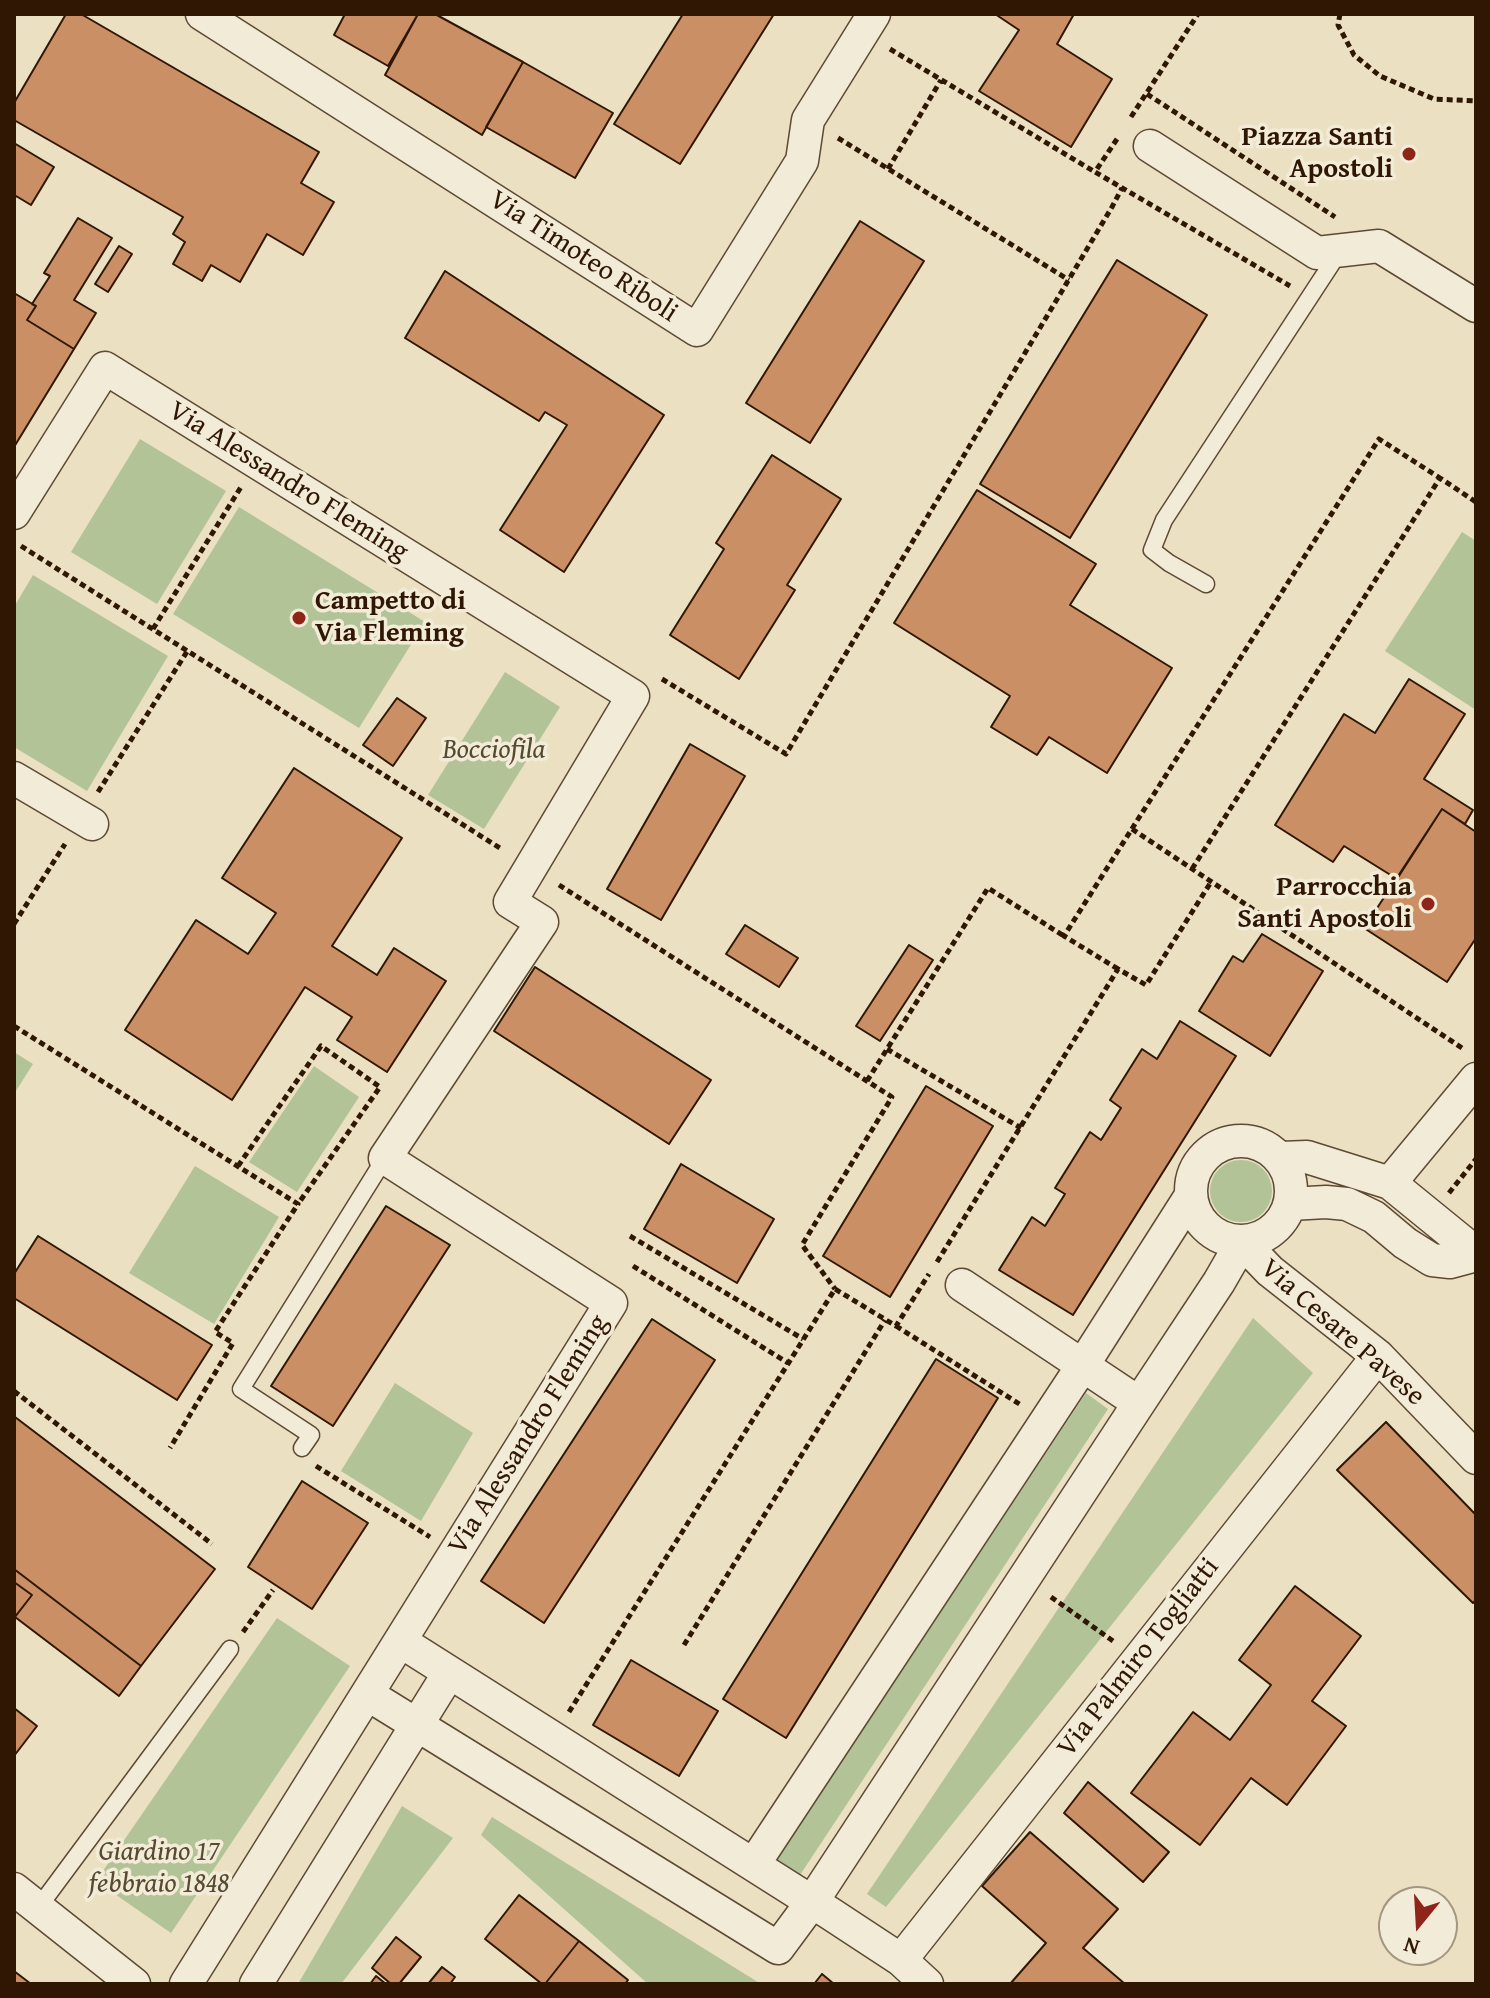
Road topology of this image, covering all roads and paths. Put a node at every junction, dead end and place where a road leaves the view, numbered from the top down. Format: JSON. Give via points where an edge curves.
{"nodes":[{"id":1,"x":202,"y":14,"type":"edge"},
{"id":2,"x":1340,"y":14,"type":"edge"},
{"id":3,"x":868,"y":23,"type":"edge"},
{"id":4,"x":941,"y":80,"type":"junction"},
{"id":5,"x":1147,"y":94,"type":"dead end"},
{"id":6,"x":1476,"y":101,"type":"edge"},
{"id":7,"x":808,"y":120,"type":"junction"},
{"id":8,"x":1150,"y":146,"type":"dead end"},
{"id":9,"x":888,"y":169,"type":"junction"},
{"id":10,"x":1095,"y":172,"type":"dead end"},
{"id":11,"x":1122,"y":188,"type":"dead end"},
{"id":12,"x":1379,"y":246,"type":"junction"},
{"id":13,"x":1332,"y":263,"type":"dead end"},
{"id":14,"x":1069,"y":280,"type":"junction"},
{"id":15,"x":1476,"y":306,"type":"edge"},
{"id":16,"x":257,"y":462,"type":"junction"},
{"id":17,"x":1440,"y":478,"type":"junction"},
{"id":18,"x":1476,"y":502,"type":"edge"},
{"id":19,"x":14,"y":513,"type":"edge"},
{"id":20,"x":1206,"y":584,"type":"dead end"},
{"id":21,"x":153,"y":629,"type":"dead end"},
{"id":22,"x":658,"y":677,"type":"dead end"},
{"id":23,"x":14,"y":778,"type":"edge"},
{"id":24,"x":92,"y":824,"type":"dead end"},
{"id":25,"x":1132,"y":829,"type":"junction"},
{"id":26,"x":1192,"y":869,"type":"junction"},
{"id":27,"x":1211,"y":882,"type":"junction"},
{"id":28,"x":1064,"y":936,"type":"junction"},
{"id":29,"x":1118,"y":969,"type":"junction"},
{"id":30,"x":14,"y":1026,"type":"edge"},
{"id":31,"x":887,"y":1049,"type":"junction"},
{"id":32,"x":1476,"y":1057,"type":"edge"},
{"id":33,"x":1476,"y":1079,"type":"edge"},
{"id":34,"x":867,"y":1081,"type":"dead end"},
{"id":35,"x":1021,"y":1128,"type":"junction"},
{"id":36,"x":385,"y":1158,"type":"junction"},
{"id":37,"x":1280,"y":1158,"type":"junction"},
{"id":38,"x":1476,"y":1159,"type":"edge"},
{"id":39,"x":238,"y":1166,"type":"junction"},
{"id":40,"x":1390,"y":1183,"type":"junction"},
{"id":41,"x":1190,"y":1197,"type":"junction"},
{"id":42,"x":298,"y":1204,"type":"junction"},
{"id":43,"x":1290,"y":1204,"type":"junction"},
{"id":44,"x":1430,"y":1216,"type":"junction"},
{"id":45,"x":630,"y":1236,"type":"dead end"},
{"id":46,"x":1242,"y":1242,"type":"junction"},
{"id":47,"x":1476,"y":1254,"type":"edge"},
{"id":48,"x":633,"y":1266,"type":"dead end"},
{"id":49,"x":962,"y":1285,"type":"dead end"},
{"id":50,"x":885,"y":1320,"type":"junction"},
{"id":51,"x":896,"y":1326,"type":"junction"},
{"id":52,"x":803,"y":1339,"type":"junction"},
{"id":53,"x":1378,"y":1356,"type":"junction"},
{"id":54,"x":788,"y":1363,"type":"junction"},
{"id":55,"x":1083,"y":1365,"type":"junction"},
{"id":56,"x":14,"y":1391,"type":"edge"},
{"id":57,"x":1139,"y":1403,"type":"junction"},
{"id":58,"x":1046,"y":1420,"type":"junction"},
{"id":59,"x":170,"y":1448,"type":"dead end"},
{"id":60,"x":302,"y":1448,"type":"dead end"},
{"id":61,"x":1476,"y":1458,"type":"edge"},
{"id":62,"x":311,"y":1463,"type":"dead end"},
{"id":63,"x":212,"y":1544,"type":"dead end"},
{"id":64,"x":455,"y":1552,"type":"junction"},
{"id":65,"x":273,"y":1590,"type":"dead end"},
{"id":66,"x":1051,"y":1597,"type":"dead end"},
{"id":67,"x":400,"y":1641,"type":"junction"},
{"id":68,"x":684,"y":1645,"type":"dead end"},
{"id":69,"x":1119,"y":1647,"type":"dead end"},
{"id":70,"x":230,"y":1649,"type":"joint"},
{"id":71,"x":449,"y":1673,"type":"junction"},
{"id":72,"x":367,"y":1694,"type":"junction"},
{"id":73,"x":417,"y":1724,"type":"junction"},
{"id":74,"x":553,"y":1738,"type":"junction"},
{"id":75,"x":754,"y":1864,"type":"junction"},
{"id":76,"x":26,"y":1898,"type":"edge"},
{"id":77,"x":812,"y":1902,"type":"junction"},
{"id":78,"x":901,"y":1960,"type":"junction"},
{"id":79,"x":134,"y":1984,"type":"edge"},
{"id":80,"x":186,"y":1984,"type":"edge"},
{"id":81,"x":256,"y":1984,"type":"edge"},
{"id":82,"x":927,"y":1984,"type":"edge"}],
"edges":[{"from":1,"to":7,"type":"street","name":"Via Timoteo Riboli","via":[[697,330],[802,161]]},
{"from":2,"to":6,"type":"path","via":[[1338,25],[1354,55],[1380,76],[1434,99]]},
{"from":3,"to":4,"type":"path"},
{"from":3,"to":7,"type":"street","name":"Via Timoteo Riboli"},
{"from":4,"to":9,"type":"path"},
{"from":4,"to":10,"type":"path"},
{"from":5,"to":12,"type":"path"},
{"from":7,"to":9,"type":"path"},
{"from":8,"to":12,"type":"street","via":[[1317,253]]},
{"from":9,"to":14,"type":"path"},
{"from":11,"to":14,"type":"path"},
{"from":12,"to":15,"type":"street"},
{"from":13,"to":20,"type":"lane","via":[[1164,520],[1152,550]]},
{"from":14,"to":22,"type":"path","via":[[786,754]]},
{"from":16,"to":19,"type":"street","name":"Via Alessandro Fleming","via":[[105,368]]},
{"from":16,"to":21,"type":"path"},
{"from":16,"to":36,"type":"street","name":"Via Alessandro Fleming","via":[[633,696],[510,902],[542,922]]},
{"from":17,"to":18,"type":"path"},
{"from":17,"to":25,"type":"path","via":[[1379,439]]},
{"from":17,"to":26,"type":"path"},
{"from":23,"to":24,"type":"street"},
{"from":25,"to":26,"type":"path"},
{"from":25,"to":28,"type":"path"},
{"from":26,"to":27,"type":"path"},
{"from":27,"to":29,"type":"path","via":[[1146,985]]},
{"from":27,"to":32,"type":"path"},
{"from":28,"to":29,"type":"path"},
{"from":28,"to":31,"type":"path","via":[[988,888]]},
{"from":29,"to":35,"type":"path"},
{"from":30,"to":39,"type":"path"},
{"from":31,"to":34,"type":"path"},
{"from":31,"to":35,"type":"path"},
{"from":33,"to":40,"type":"street"},
{"from":35,"to":51,"type":"path"},
{"from":36,"to":60,"type":"lane","via":[[241,1389],[311,1435]]},
{"from":36,"to":64,"type":"street","name":"Via Alessandro Fleming","via":[[611,1303]]},
{"from":37,"to":40,"type":"street","via":[[1307,1157]]},
{"from":37,"to":41,"type":"street","via":[[1250,1141],[1224,1143],[1199,1163]]},
{"from":37,"to":43,"type":"street","via":[[1291,1179]]},
{"from":38,"to":44,"type":"path"},
{"from":39,"to":42,"type":"path"},
{"from":39,"to":42,"type":"path","via":[[321,1046],[380,1087]]},
{"from":40,"to":44,"type":"street"},
{"from":41,"to":46,"type":"street","via":[[1198,1219],[1214,1234]]},
{"from":41,"to":55,"type":"street"},
{"from":42,"to":59,"type":"path","via":[[215,1332],[233,1343]]},
{"from":43,"to":46,"type":"street","via":[[1267,1235]]},
{"from":43,"to":47,"type":"street","via":[[1347,1204],[1432,1260],[1450,1262]]},
{"from":44,"to":47,"type":"street"},
{"from":45,"to":52,"type":"path"},
{"from":46,"to":53,"type":"street","name":"Via Cesare Pavese","via":[[1270,1271]]},
{"from":46,"to":57,"type":"street"},
{"from":48,"to":54,"type":"path"},
{"from":49,"to":55,"type":"street"},
{"from":50,"to":51,"type":"path"},
{"from":50,"to":52,"type":"path","via":[[835,1289]]},
{"from":50,"to":68,"type":"path"},
{"from":51,"to":58,"type":"path"},
{"from":52,"to":54,"type":"path"},
{"from":53,"to":61,"type":"street","name":"Via Cesare Pavese"},
{"from":53,"to":78,"type":"street","name":"Via Palmiro Togliatti"},
{"from":54,"to":74,"type":"path"},
{"from":55,"to":57,"type":"street"},
{"from":55,"to":58,"type":"street"},
{"from":56,"to":63,"type":"path"},
{"from":57,"to":77,"type":"street"},
{"from":58,"to":75,"type":"street"},
{"from":62,"to":64,"type":"path"},
{"from":64,"to":67,"type":"street","name":"Via Alessandro Fleming"},
{"from":65,"to":70,"type":"path"},
{"from":66,"to":69,"type":"path"},
{"from":67,"to":71,"type":"street"},
{"from":67,"to":72,"type":"street"},
{"from":70,"to":76,"type":"lane"},
{"from":71,"to":73,"type":"street"},
{"from":71,"to":74,"type":"street"},
{"from":72,"to":73,"type":"street"},
{"from":72,"to":80,"type":"street"},
{"from":73,"to":77,"type":"street","via":[[778,1948]]},
{"from":73,"to":81,"type":"street"},
{"from":74,"to":75,"type":"street"},
{"from":75,"to":77,"type":"street"},
{"from":76,"to":79,"type":"street"},
{"from":77,"to":78,"type":"street"},
{"from":78,"to":82,"type":"street"}]}
